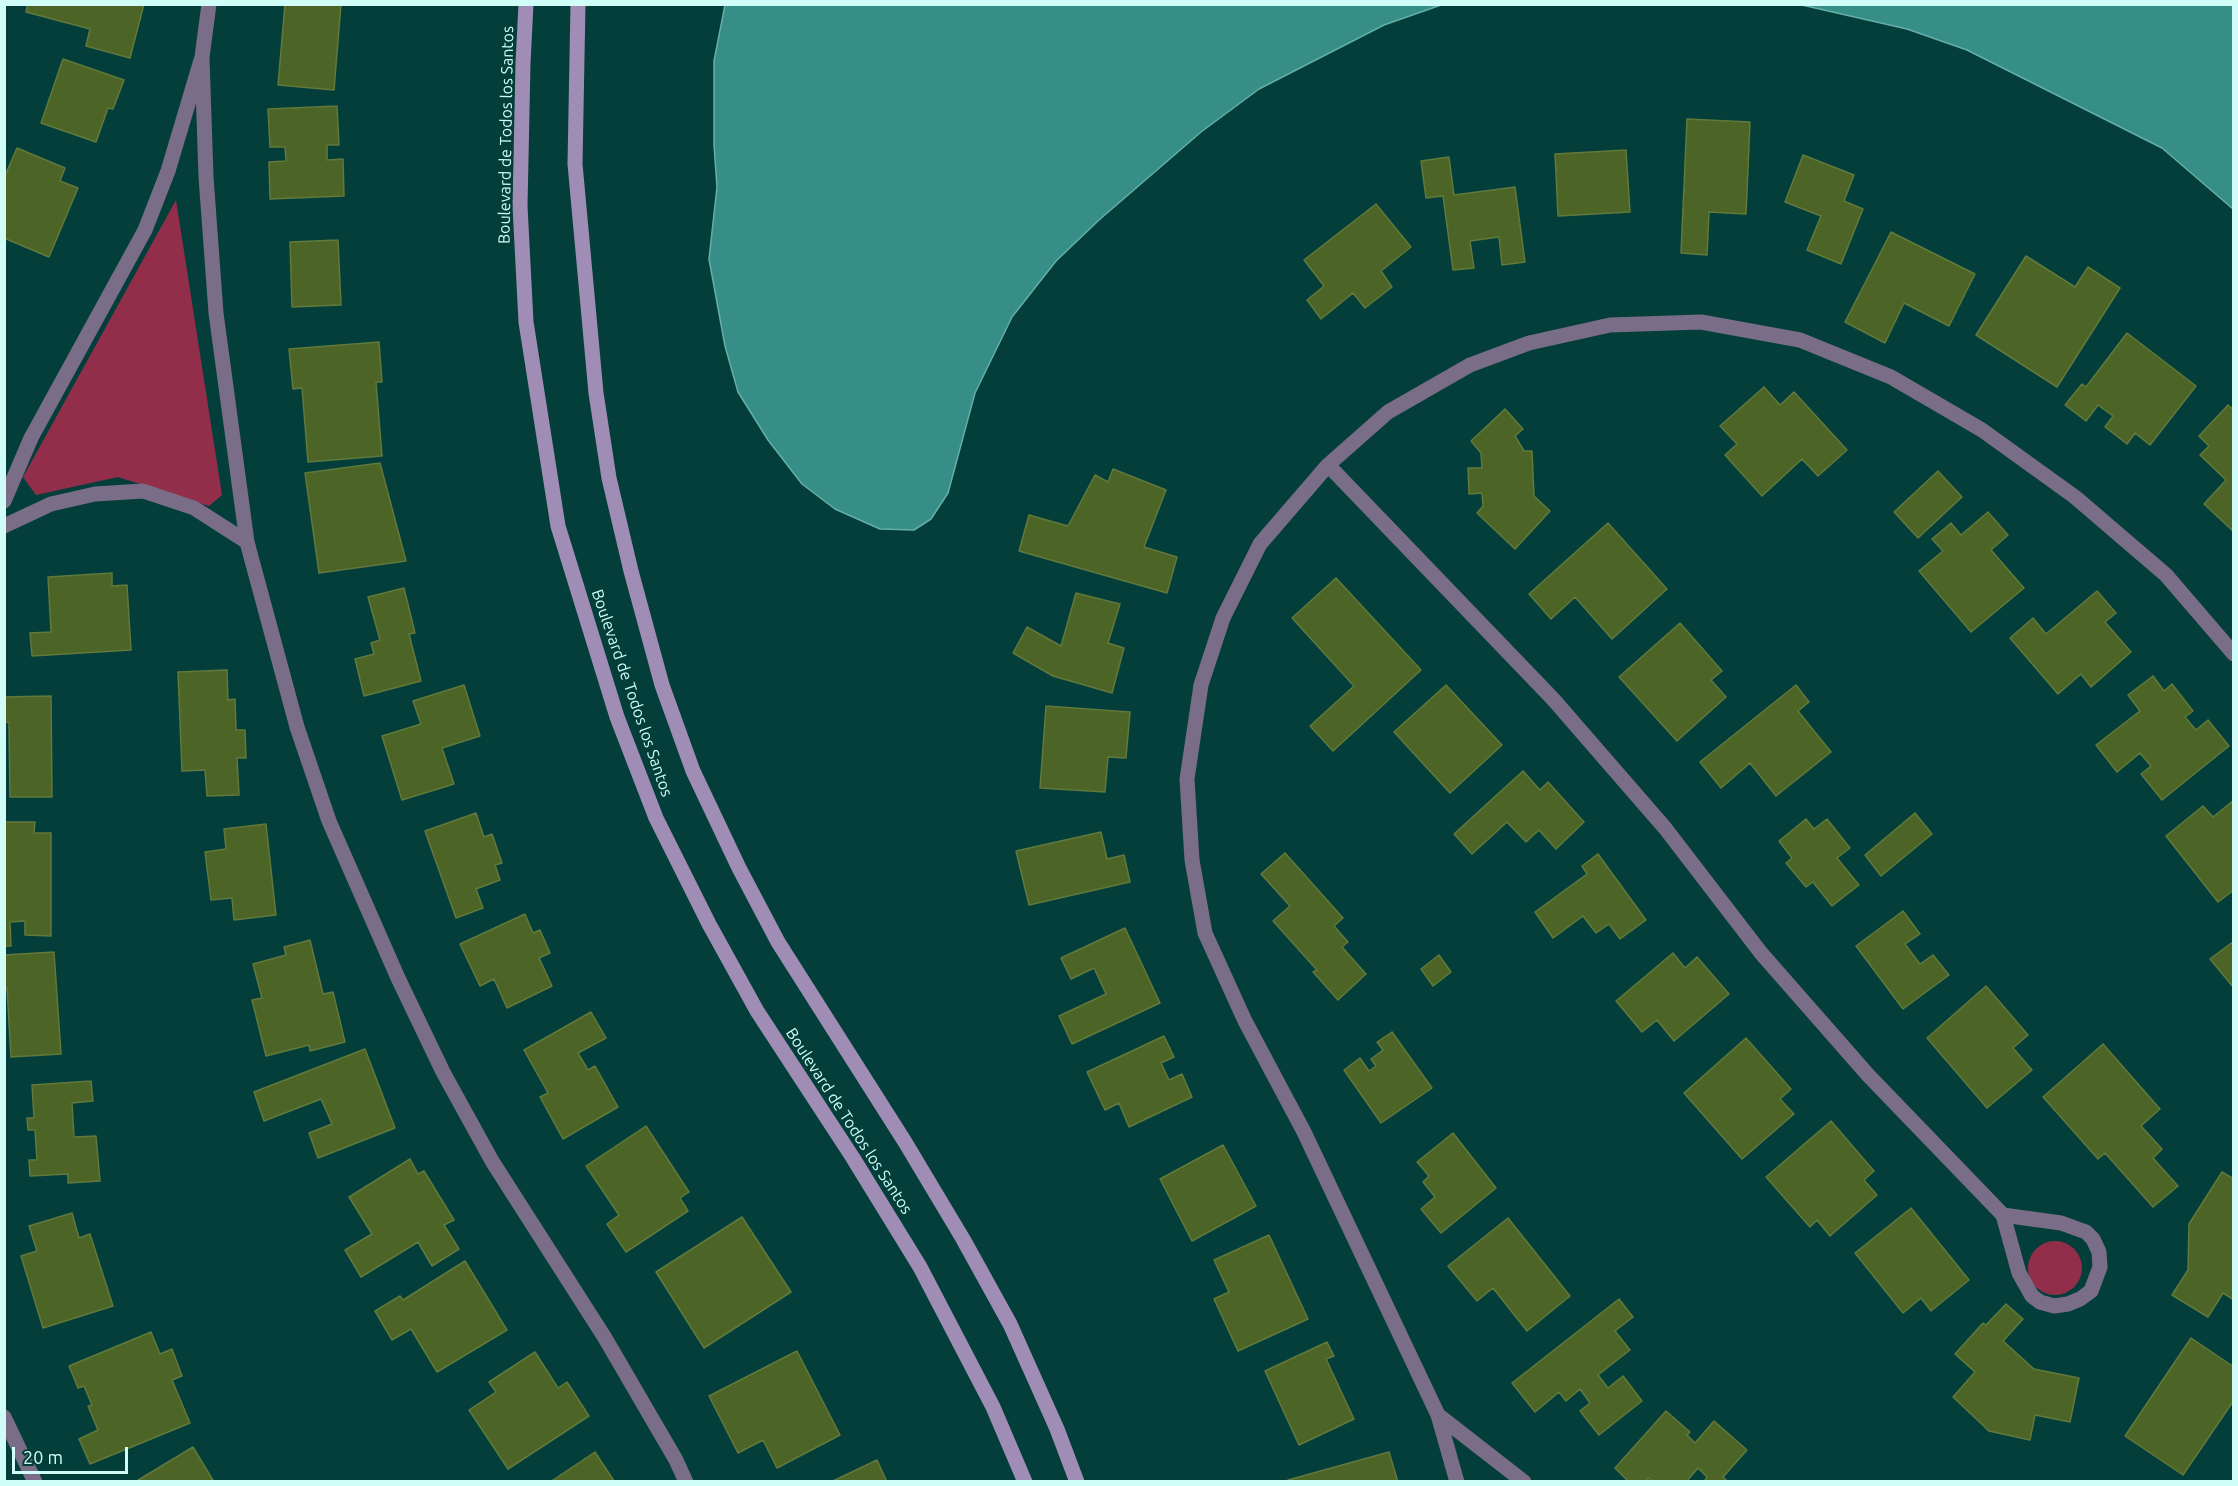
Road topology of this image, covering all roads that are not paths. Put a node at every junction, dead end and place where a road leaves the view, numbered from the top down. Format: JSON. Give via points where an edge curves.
{"nodes":[{"id":1,"x":209,"y":4,"type":"edge"},
{"id":2,"x":526,"y":4,"type":"edge"},
{"id":3,"x":578,"y":4,"type":"edge"},
{"id":4,"x":202,"y":57,"type":"junction"},
{"id":5,"x":1328,"y":465,"type":"junction"},
{"id":6,"x":4,"y":501,"type":"edge"},
{"id":7,"x":4,"y":526,"type":"edge"},
{"id":8,"x":247,"y":542,"type":"junction"},
{"id":9,"x":2234,"y":654,"type":"edge"},
{"id":10,"x":2003,"y":1215,"type":"junction"},
{"id":11,"x":1438,"y":1415,"type":"junction"},
{"id":12,"x":4,"y":1417,"type":"edge"},
{"id":13,"x":35,"y":1482,"type":"edge"},
{"id":14,"x":686,"y":1482,"type":"edge"},
{"id":15,"x":1025,"y":1482,"type":"edge"},
{"id":16,"x":1077,"y":1482,"type":"edge"},
{"id":17,"x":1457,"y":1482,"type":"edge"},
{"id":18,"x":1524,"y":1482,"type":"edge"}],
"edges":[{"from":1,"to":4,"type":"street"},
{"from":2,"to":15,"type":"street","name":"Boulevard de Todos los Santos","via":[[520,206],[526,322],[558,526],[617,717],[656,818],[709,924],[757,1011],[920,1267],[993,1407]]},
{"from":3,"to":16,"type":"street","name":"Boulevard de Todos los Santos","via":[[575,164],[596,393],[609,478],[662,685],[693,771],[750,889],[778,942],[905,1142],[1010,1324]]},
{"from":4,"to":6,"type":"street","via":[[168,171],[145,230],[31,438]]},
{"from":4,"to":8,"type":"street","via":[[216,313]]},
{"from":5,"to":9,"type":"street","via":[[1388,412],[1470,365],[1529,344],[1610,325],[1701,322],[1800,340],[1891,377],[1982,430],[2075,497],[2166,575]]},
{"from":5,"to":10,"type":"street","via":[[1553,699],[1665,828],[1761,953],[1868,1076]]},
{"from":5,"to":11,"type":"street","via":[[1260,544],[1223,618],[1201,685],[1187,779],[1192,860],[1205,933],[1245,1021],[1310,1142]]},
{"from":7,"to":8,"type":"street","via":[[51,504],[95,494],[143,491],[194,508]]},
{"from":8,"to":14,"type":"street","via":[[297,727],[329,821],[398,978],[492,1161],[605,1338]]},
{"from":10,"to":10,"type":"street","via":[[2019,1273],[2032,1296],[2054,1306],[2068,1304],[2091,1291],[2100,1260],[2093,1239],[2086,1232],[2061,1223]]},
{"from":11,"to":17,"type":"street"},
{"from":11,"to":18,"type":"street"},
{"from":12,"to":13,"type":"street"}]}
